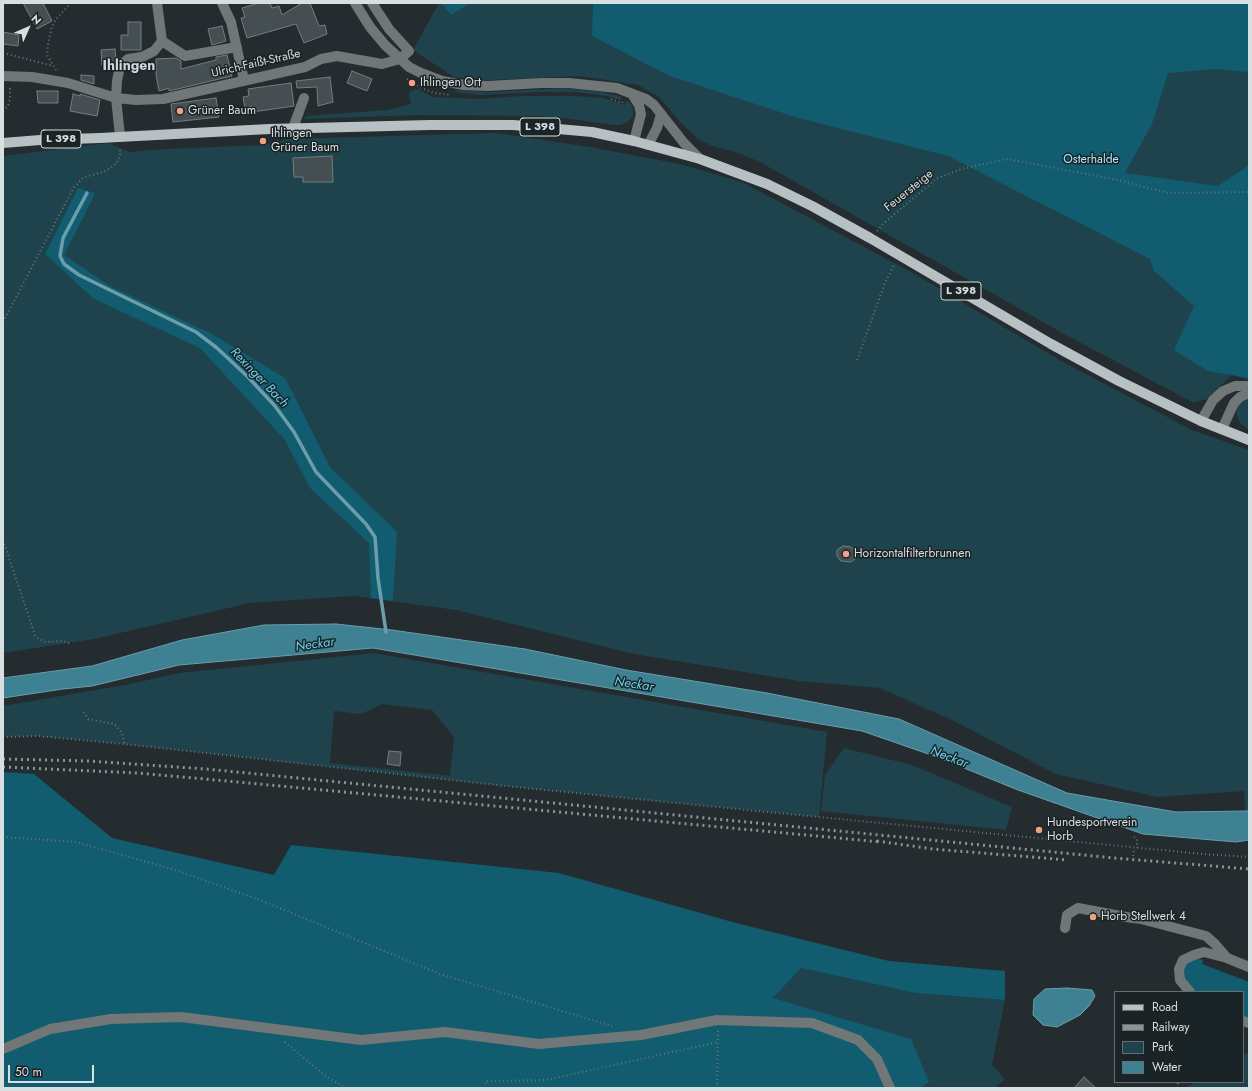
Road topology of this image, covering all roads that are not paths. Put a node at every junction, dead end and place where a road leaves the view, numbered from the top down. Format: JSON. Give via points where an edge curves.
{"nodes":[{"id":1,"x":157,"y":3,"type":"edge"},
{"id":2,"x":222,"y":3,"type":"edge"},
{"id":3,"x":355,"y":3,"type":"edge"},
{"id":4,"x":372,"y":3,"type":"edge"},
{"id":5,"x":162,"y":42,"type":"junction"},
{"id":6,"x":237,"y":47,"type":"junction"},
{"id":7,"x":400,"y":59,"type":"junction"},
{"id":8,"x":6,"y":76,"type":"edge"},
{"id":9,"x":244,"y":80,"type":"junction"},
{"id":10,"x":632,"y":94,"type":"junction"},
{"id":11,"x":116,"y":98,"type":"junction"},
{"id":12,"x":304,"y":98,"type":"dead end"},
{"id":13,"x":661,"y":114,"type":"junction"},
{"id":14,"x":293,"y":128,"type":"junction"},
{"id":15,"x":120,"y":136,"type":"junction"},
{"id":16,"x":634,"y":141,"type":"junction"},
{"id":17,"x":3,"y":143,"type":"edge"},
{"id":18,"x":648,"y":145,"type":"junction"},
{"id":19,"x":700,"y":159,"type":"junction"},
{"id":20,"x":1249,"y":386,"type":"edge"},
{"id":21,"x":1249,"y":393,"type":"edge"},
{"id":22,"x":1201,"y":421,"type":"junction"},
{"id":23,"x":1222,"y":429,"type":"junction"},
{"id":24,"x":1249,"y":440,"type":"edge"},
{"id":25,"x":1065,"y":928,"type":"dead end"},
{"id":26,"x":1227,"y":958,"type":"junction"},
{"id":27,"x":1249,"y":966,"type":"edge"},
{"id":28,"x":1189,"y":991,"type":"edge"},
{"id":29,"x":3,"y":1049,"type":"edge"},
{"id":30,"x":890,"y":1088,"type":"edge"}],
"edges":[{"from":1,"to":5,"type":"street"},
{"from":2,"to":6,"type":"street","via":[[231,22]]},
{"from":3,"to":7,"type":"street","via":[[370,27]]},
{"from":4,"to":7,"type":"street","via":[[409,51]]},
{"from":5,"to":6,"type":"street","via":[[185,56]]},
{"from":5,"to":11,"type":"street","via":[[154,51],[142,57],[128,59],[120,66]]},
{"from":6,"to":9,"type":"street"},
{"from":7,"to":9,"type":"street","name":"Ulrich-Faißt-Straße","via":[[382,64],[336,56],[320,59],[305,67]]},
{"from":7,"to":10,"type":"street","via":[[421,74],[464,85],[569,83],[617,88]]},
{"from":8,"to":11,"type":"street","name":"Ulrich-Faißt-Straße","via":[[68,83]]},
{"from":9,"to":11,"type":"street","name":"Ulrich-Faißt-Straße","via":[[163,99]]},
{"from":10,"to":13,"type":"street","via":[[646,99]]},
{"from":10,"to":16,"type":"street","via":[[641,114]]},
{"from":11,"to":15,"type":"street"},
{"from":12,"to":14,"type":"street"},
{"from":13,"to":18,"type":"street"},
{"from":13,"to":19,"type":"street"},
{"from":14,"to":15,"type":"main road","number":"L 398"},
{"from":14,"to":16,"type":"main road","number":"L 398","via":[[513,125],[592,132]]},
{"from":15,"to":17,"type":"main road","number":"L 398"},
{"from":16,"to":18,"type":"main road","number":"L 398"},
{"from":18,"to":19,"type":"main road","number":"L 398"},
{"from":19,"to":22,"type":"main road","number":"L 398","via":[[767,184],[812,206],[1105,374]]},
{"from":20,"to":22,"type":"street","via":[[1235,386],[1223,391],[1213,400]]},
{"from":21,"to":23,"type":"street","via":[[1234,403]]},
{"from":22,"to":23,"type":"main road","number":"L 398"},
{"from":23,"to":24,"type":"main road","number":"L 398"},
{"from":25,"to":26,"type":"street","via":[[1067,915],[1078,908],[1141,919],[1206,936]]},
{"from":26,"to":27,"type":"street"},
{"from":26,"to":28,"type":"street","via":[[1204,952],[1183,960],[1180,980]]},
{"from":29,"to":30,"type":"street","via":[[50,1028],[111,1019],[181,1017],[361,1040],[444,1032],[539,1044],[641,1035],[717,1020],[812,1023],[858,1040],[877,1059]]}]}
